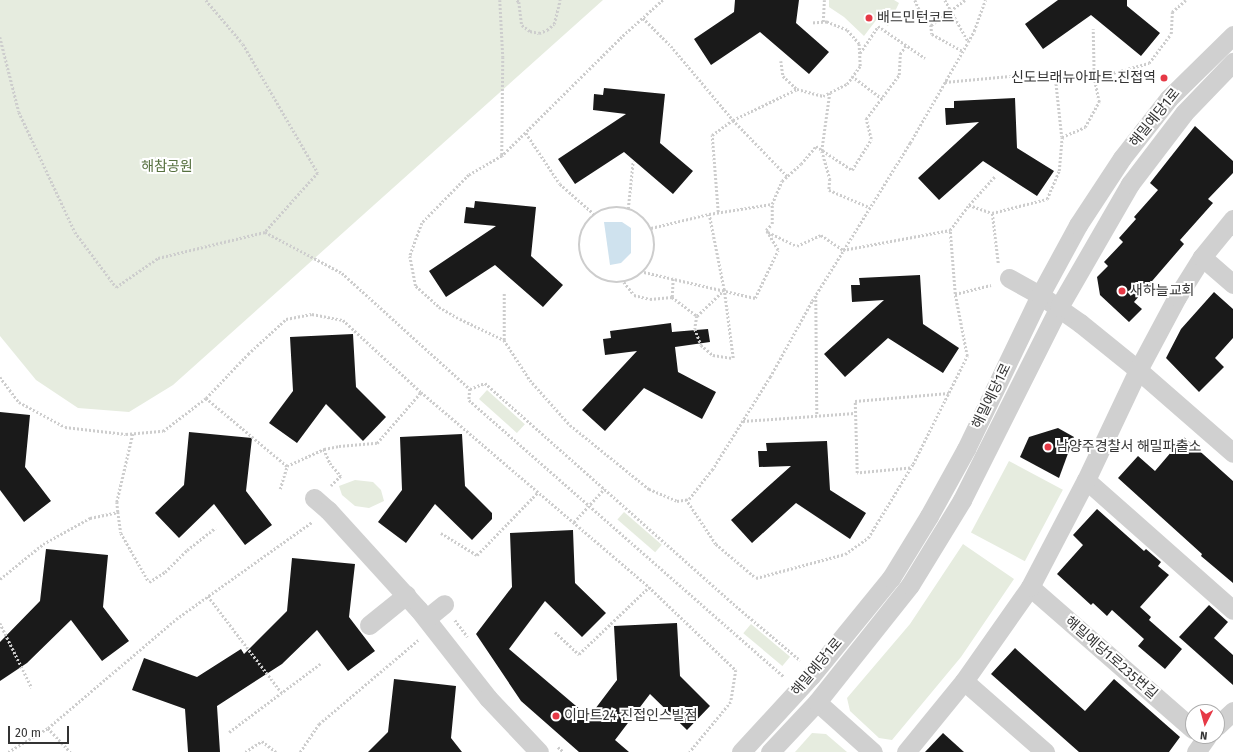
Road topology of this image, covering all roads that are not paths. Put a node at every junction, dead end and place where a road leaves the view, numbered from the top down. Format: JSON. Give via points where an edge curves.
{"nodes":[{"id":1,"x":1233,"y":35,"type":"edge"},
{"id":2,"x":1233,"y":62,"type":"edge"},
{"id":3,"x":1233,"y":219,"type":"edge"},
{"id":4,"x":1202,"y":256,"type":"junction"},
{"id":5,"x":1000,"y":277,"type":"road end"},
{"id":6,"x":1233,"y":284,"type":"edge"},
{"id":7,"x":1040,"y":295,"type":"junction"},
{"id":8,"x":1059,"y":307,"type":"junction"},
{"id":9,"x":1138,"y":370,"type":"junction"},
{"id":10,"x":1233,"y":453,"type":"edge"},
{"id":11,"x":1086,"y":480,"type":"junction"},
{"id":12,"x":320,"y":494,"type":"road end"},
{"id":13,"x":1030,"y":587,"type":"junction"},
{"id":14,"x":406,"y":595,"type":"junction"},
{"id":15,"x":444,"y":604,"type":"dead end"},
{"id":16,"x":1233,"y":610,"type":"edge"},
{"id":17,"x":430,"y":622,"type":"junction"},
{"id":18,"x":369,"y":625,"type":"dead end"},
{"id":19,"x":964,"y":681,"type":"junction"},
{"id":20,"x":817,"y":702,"type":"junction"},
{"id":21,"x":1233,"y":711,"type":"edge"},
{"id":22,"x":1225,"y":718,"type":"edge"},
{"id":23,"x":1185,"y":720,"type":"edge"},
{"id":24,"x":527,"y":749,"type":"edge"},
{"id":25,"x":741,"y":752,"type":"edge"},
{"id":26,"x":770,"y":752,"type":"edge"},
{"id":27,"x":873,"y":752,"type":"edge"},
{"id":28,"x":906,"y":752,"type":"edge"},
{"id":29,"x":1045,"y":752,"type":"edge"}],
"edges":[{"from":1,"to":7,"type":"street","name":"해밀예당1로","via":[[1169,98],[1126,153],[1078,225]]},
{"from":2,"to":8,"type":"street","name":"해밀예당1로","via":[[1184,113],[1130,184]]},
{"from":3,"to":4,"type":"street"},
{"from":4,"to":6,"type":"street"},
{"from":4,"to":9,"type":"street"},
{"from":5,"to":7,"type":"street"},
{"from":7,"to":8,"type":"street"},
{"from":7,"to":25,"type":"street","name":"해밀예당1로","via":[[966,449],[891,578],[811,676]]},
{"from":8,"to":9,"type":"street"},
{"from":8,"to":20,"type":"street","name":"해밀예당1로","via":[[962,500],[910,585]]},
{"from":9,"to":10,"type":"street"},
{"from":9,"to":11,"type":"street"},
{"from":11,"to":13,"type":"street"},
{"from":11,"to":16,"type":"street"},
{"from":12,"to":14,"type":"street","via":[[328,510]]},
{"from":13,"to":19,"type":"street"},
{"from":13,"to":23,"type":"street","name":"해밀예당1로235번길"},
{"from":14,"to":17,"type":"street"},
{"from":14,"to":18,"type":"street"},
{"from":15,"to":17,"type":"street"},
{"from":17,"to":24,"type":"street"},
{"from":19,"to":28,"type":"street"},
{"from":19,"to":29,"type":"street"},
{"from":20,"to":26,"type":"street","name":"해밀예당1로"},
{"from":20,"to":27,"type":"street"},
{"from":21,"to":22,"type":"street"}]}
